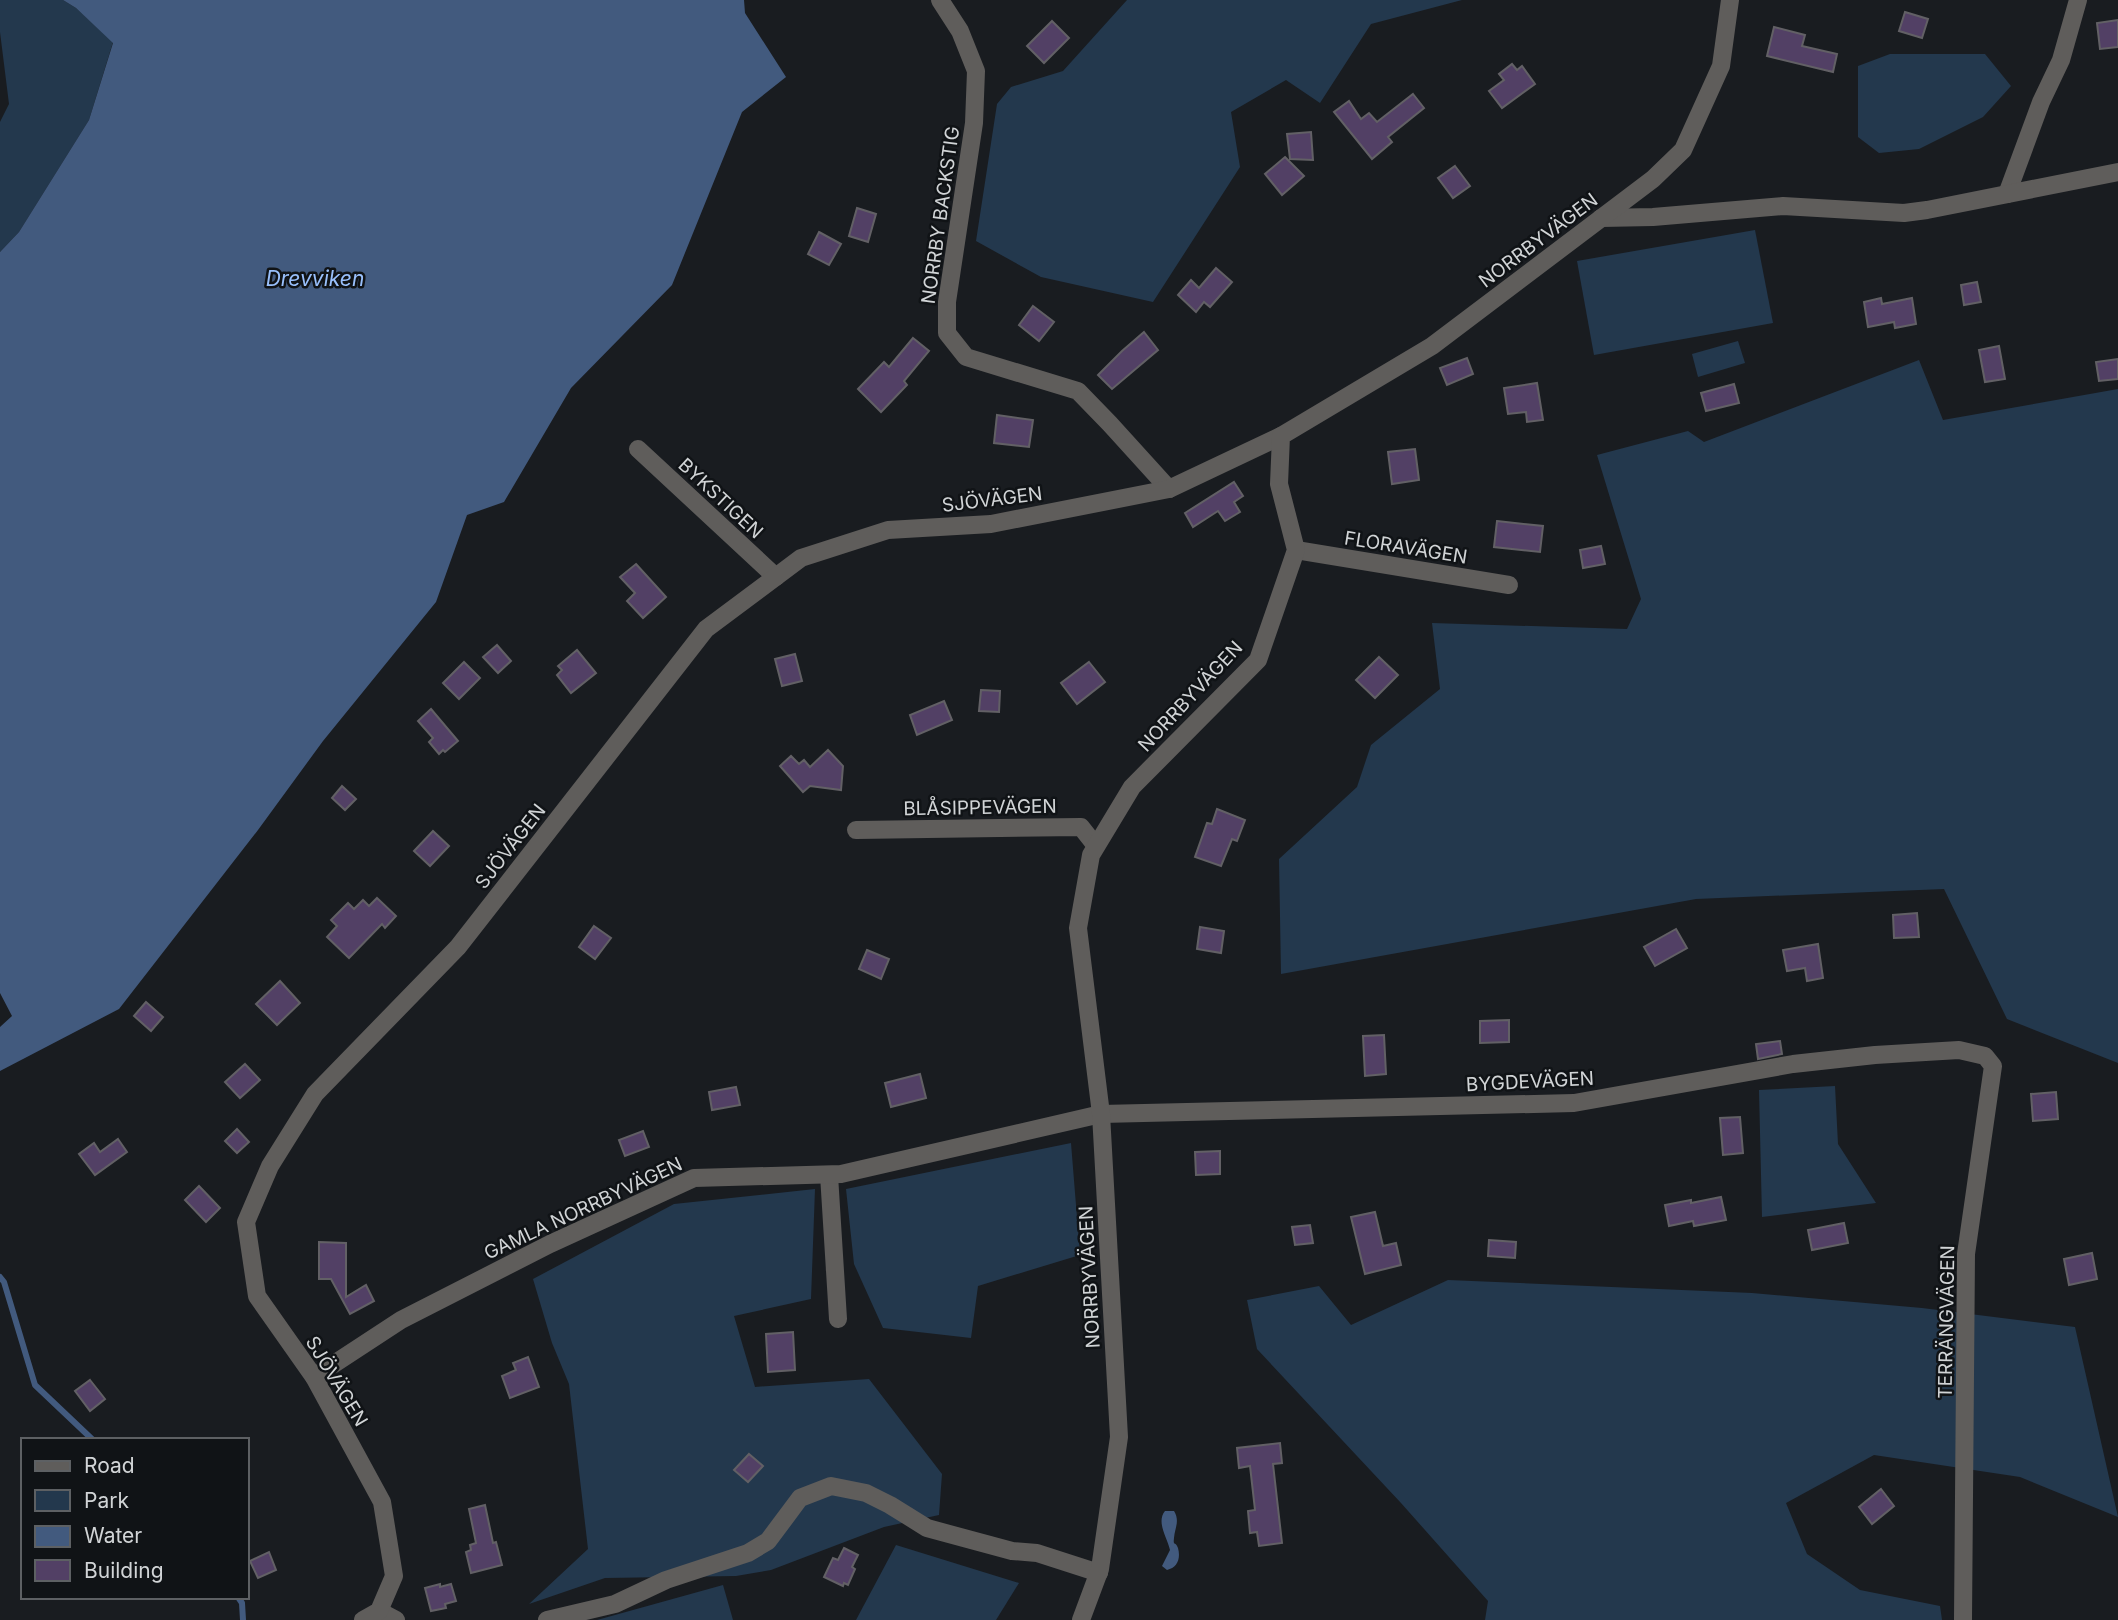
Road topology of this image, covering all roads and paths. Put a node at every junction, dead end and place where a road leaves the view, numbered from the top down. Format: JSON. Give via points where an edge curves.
{"nodes":[{"id":1,"x":940,"y":0,"type":"edge"},
{"id":2,"x":1730,"y":0,"type":"edge"},
{"id":3,"x":2078,"y":0,"type":"edge"},
{"id":4,"x":2118,"y":172,"type":"edge"},
{"id":5,"x":2007,"y":194,"type":"junction"},
{"id":6,"x":1601,"y":218,"type":"junction"},
{"id":7,"x":1281,"y":436,"type":"junction"},
{"id":8,"x":638,"y":449,"type":"dead end"},
{"id":9,"x":1168,"y":489,"type":"junction"},
{"id":10,"x":1296,"y":550,"type":"junction"},
{"id":11,"x":776,"y":577,"type":"junction"},
{"id":12,"x":1509,"y":585,"type":"dead end"},
{"id":13,"x":856,"y":830,"type":"dead end"},
{"id":14,"x":1097,"y":846,"type":"junction"},
{"id":15,"x":1959,"y":1050,"type":"joint"},
{"id":16,"x":1101,"y":1114,"type":"junction"},
{"id":17,"x":829,"y":1175,"type":"junction"},
{"id":18,"x":838,"y":1319,"type":"dead end"},
{"id":19,"x":314,"y":1377,"type":"junction"},
{"id":20,"x":1099,"y":1573,"type":"junction"},
{"id":21,"x":371,"y":1616,"type":"edge"},
{"id":22,"x":576,"y":1617,"type":"edge"},
{"id":23,"x":396,"y":1620,"type":"edge"},
{"id":24,"x":547,"y":1620,"type":"edge"},
{"id":25,"x":1082,"y":1620,"type":"edge"},
{"id":26,"x":1963,"y":1620,"type":"edge"}],
"edges":[{"from":1,"to":9,"type":"street","name":"NORRBY BACKSTIG","via":[[960,31],[976,71],[974,123],[947,302],[947,333],[966,357],[1078,391]]},
{"from":2,"to":6,"type":"street","name":"NORRBYVÄGEN","via":[[1721,66],[1683,150]]},
{"from":3,"to":5,"type":"street","via":[[2061,60]]},
{"from":4,"to":5,"type":"street"},
{"from":5,"to":6,"type":"street","via":[[1904,213],[1783,206]]},
{"from":6,"to":7,"type":"street","name":"NORRBYVÄGEN","via":[[1432,346]]},
{"from":7,"to":9,"type":"street","name":"SJÖVÄGEN"},
{"from":7,"to":10,"type":"street","via":[[1279,484]]},
{"from":8,"to":11,"type":"street","name":"BYKSTIGEN"},
{"from":9,"to":11,"type":"street","name":"SJÖVÄGEN","via":[[991,524],[888,530],[802,558]]},
{"from":10,"to":12,"type":"street","name":"FLORAVÄGEN"},
{"from":10,"to":14,"type":"street","name":"NORRBYVÄGEN","via":[[1258,660],[1132,787]]},
{"from":11,"to":19,"type":"street","name":"SJÖVÄGEN","via":[[706,629],[458,947],[315,1094],[270,1167],[246,1222],[257,1296]]},
{"from":13,"to":14,"type":"street","name":"BLÅSIPPEVÄGEN","via":[[1081,827]]},
{"from":14,"to":16,"type":"street","name":"NORRBYVÄGEN","via":[[1091,855],[1078,928]]},
{"from":15,"to":16,"type":"street","name":"BYGDEVÄGEN","via":[[1793,1064],[1574,1104]]},
{"from":15,"to":26,"type":"street","name":"TERRÄNGVÄGEN","via":[[1985,1056],[1993,1066],[1966,1254]]},
{"from":16,"to":17,"type":"street","name":"GAMLA NORRBYVÄGEN"},
{"from":16,"to":20,"type":"street","name":"NORRBYVÄGEN","via":[[1119,1437]]},
{"from":17,"to":18,"type":"street"},
{"from":17,"to":19,"type":"street","name":"GAMLA NORRBYVÄGEN","via":[[694,1178],[401,1320]]},
{"from":19,"to":21,"type":"street","name":"SJÖVÄGEN","via":[[382,1502],[394,1576]]},
{"from":20,"to":22,"type":"street","via":[[1037,1553],[1012,1551],[927,1528],[866,1493],[831,1486],[800,1498],[768,1541],[748,1553]]},
{"from":20,"to":25,"type":"street","name":"NORRBYVÄGEN"},
{"from":21,"to":23,"type":"street"},
{"from":22,"to":24,"type":"street"}]}
